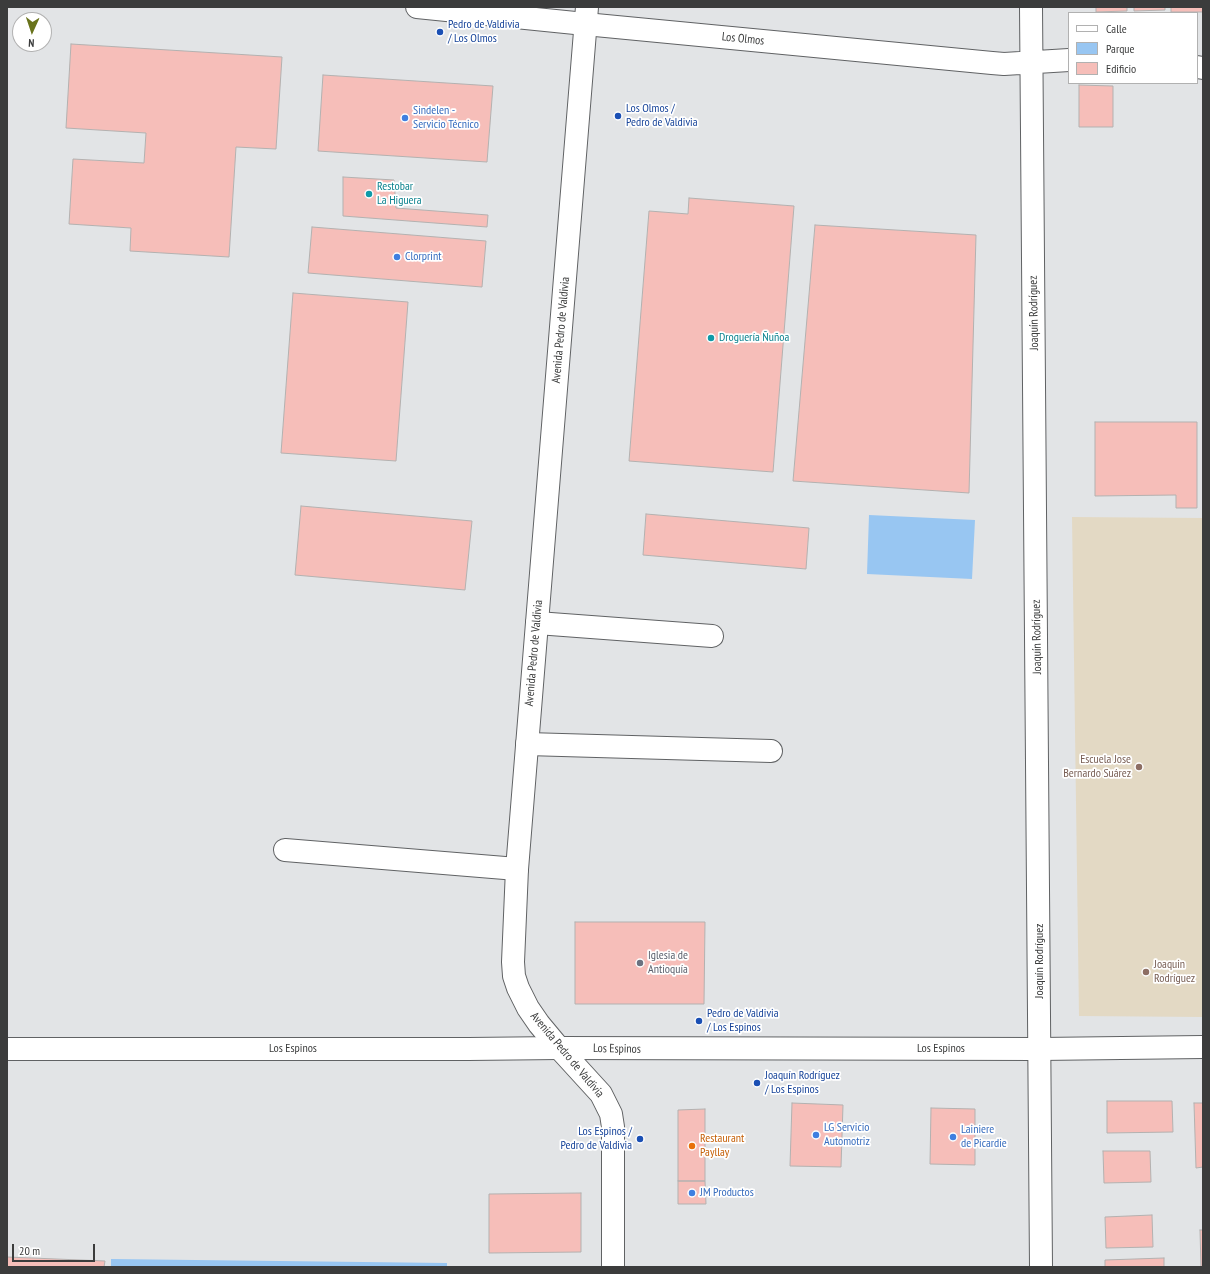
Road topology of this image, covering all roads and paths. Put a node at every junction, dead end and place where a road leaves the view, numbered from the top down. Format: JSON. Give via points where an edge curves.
{"nodes":[{"id":1,"x":417,"y":7,"type":"edge"},
{"id":2,"x":1031,"y":7,"type":"edge"},
{"id":3,"x":586,"y":15,"type":"edge"},
{"id":4,"x":1068,"y":60,"type":"edge"},
{"id":5,"x":1032,"y":61,"type":"junction"},
{"id":6,"x":537,"y":623,"type":"junction"},
{"id":7,"x":712,"y":636,"type":"dead end"},
{"id":8,"x":527,"y":744,"type":"junction"},
{"id":9,"x":771,"y":752,"type":"dead end"},
{"id":10,"x":285,"y":850,"type":"dead end"},
{"id":11,"x":517,"y":869,"type":"junction"},
{"id":12,"x":1203,"y":1047,"type":"edge"},
{"id":13,"x":559,"y":1048,"type":"junction"},
{"id":14,"x":7,"y":1049,"type":"edge"},
{"id":15,"x":1040,"y":1049,"type":"junction"},
{"id":16,"x":613,"y":1267,"type":"edge"},
{"id":17,"x":1042,"y":1267,"type":"edge"}],
"edges":[{"from":1,"to":3,"type":"street","name":"Los Olmos"},
{"from":2,"to":5,"type":"street","name":"Joaquín Rodríguez"},
{"from":3,"to":5,"type":"street","name":"Los Olmos","via":[[992,63]]},
{"from":3,"to":6,"type":"street","name":"Avenida Pedro de Valdivia"},
{"from":4,"to":5,"type":"street","name":"Los Olmos"},
{"from":5,"to":15,"type":"street","name":"Joaquín Rodríguez"},
{"from":6,"to":7,"type":"street"},
{"from":6,"to":8,"type":"street","name":"Avenida Pedro de Valdivia"},
{"from":8,"to":9,"type":"street"},
{"from":8,"to":11,"type":"street","name":"Avenida Pedro de Valdivia"},
{"from":10,"to":11,"type":"street"},
{"from":11,"to":13,"type":"street","name":"Avenida Pedro de Valdivia","via":[[514,976],[528,1008]]},
{"from":12,"to":15,"type":"street","name":"Los Espinos"},
{"from":13,"to":14,"type":"street","name":"Los Espinos"},
{"from":13,"to":15,"type":"street","name":"Los Espinos"},
{"from":13,"to":16,"type":"street","name":"Avenida Pedro de Valdivia","via":[[601,1094],[611,1114]]},
{"from":15,"to":17,"type":"street","name":"Joaquín Rodríguez"}]}
